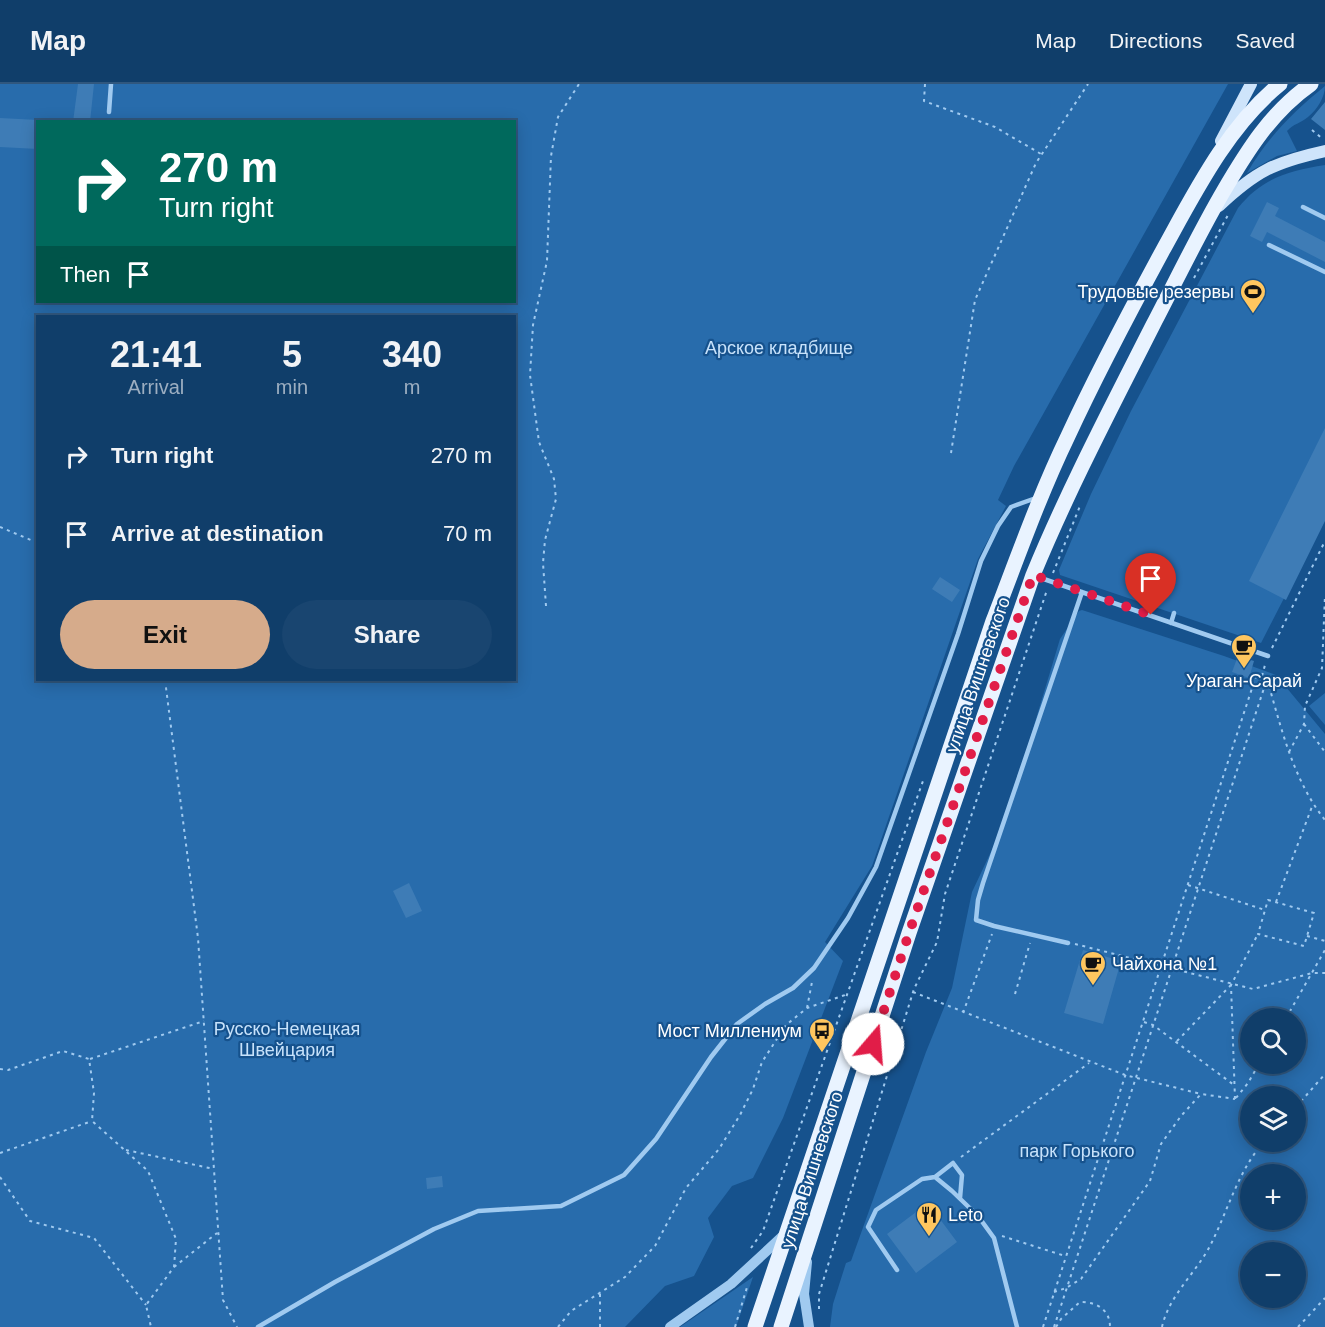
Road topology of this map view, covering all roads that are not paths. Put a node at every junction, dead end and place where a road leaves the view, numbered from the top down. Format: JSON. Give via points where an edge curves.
{"nodes":[{"id":1,"x":111,"y":84,"type":"edge"},
{"id":2,"x":1251,"y":84,"type":"edge"},
{"id":3,"x":1280,"y":84,"type":"edge"},
{"id":4,"x":1311,"y":84,"type":"edge"},
{"id":5,"x":109,"y":112,"type":"dead end"},
{"id":6,"x":1325,"y":151,"type":"edge"},
{"id":7,"x":1186,"y":207,"type":"junction"},
{"id":8,"x":1303,"y":207,"type":"dead end"},
{"id":9,"x":1211,"y":213,"type":"junction"},
{"id":10,"x":1325,"y":218,"type":"edge"},
{"id":11,"x":1269,"y":245,"type":"dead end"},
{"id":12,"x":1325,"y":272,"type":"edge"},
{"id":13,"x":1042,"y":496,"type":"junction"},
{"id":14,"x":1033,"y":575,"type":"junction"},
{"id":15,"x":1082,"y":592,"type":"junction"},
{"id":16,"x":1174,"y":613,"type":"dead end"},
{"id":17,"x":1172,"y":623,"type":"junction"},
{"id":18,"x":1268,"y":656,"type":"road end"},
{"id":19,"x":1068,"y":943,"type":"road end"},
{"id":20,"x":935,"y":1177,"type":"junction"},
{"id":21,"x":960,"y":1198,"type":"junction"},
{"id":22,"x":786,"y":1234,"type":"junction"},
{"id":23,"x":808,"y":1245,"type":"junction"},
{"id":24,"x":897,"y":1270,"type":"dead end"},
{"id":25,"x":258,"y":1327,"type":"edge"},
{"id":26,"x":670,"y":1327,"type":"edge"},
{"id":27,"x":755,"y":1327,"type":"edge"},
{"id":28,"x":781,"y":1327,"type":"edge"},
{"id":29,"x":809,"y":1327,"type":"edge"},
{"id":30,"x":1017,"y":1327,"type":"edge"}],
"edges":[{"from":1,"to":5,"type":"lane"},
{"from":2,"to":7,"type":"main road"},
{"from":3,"to":7,"type":"main road","name":"улица Вишневского","via":[[1235,132]]},
{"from":4,"to":9,"type":"main road","name":"улица Вишневского","via":[[1265,127]]},
{"from":6,"to":9,"type":"main road","via":[[1272,165],[1242,183]]},
{"from":7,"to":13,"type":"main road","name":"улица Вишневского","via":[[1067,437]]},
{"from":8,"to":10,"type":"lane"},
{"from":9,"to":14,"type":"main road","name":"улица Вишневского","via":[[1090,448]]},
{"from":11,"to":12,"type":"lane"},
{"from":13,"to":22,"type":"main road","name":"улица Вишневского","via":[[993,621]]},
{"from":13,"to":25,"type":"lane","via":[[1011,507],[981,561],[876,867],[848,918],[814,968],[794,988],[736,1024],[656,1139],[624,1175],[561,1206],[478,1211],[434,1229]]},
{"from":14,"to":15,"type":"lane"},
{"from":14,"to":23,"type":"main road","name":"улица Вишневского","via":[[909,933]]},
{"from":15,"to":17,"type":"lane"},
{"from":15,"to":19,"type":"lane","via":[[978,900],[976,920]]},
{"from":16,"to":17,"type":"lane"},
{"from":17,"to":18,"type":"lane"},
{"from":20,"to":21,"type":"lane"},
{"from":20,"to":21,"type":"lane","via":[[953,1163],[962,1175]]},
{"from":20,"to":24,"type":"lane","via":[[922,1179],[876,1210],[868,1227]]},
{"from":21,"to":30,"type":"lane","via":[[994,1238]]},
{"from":22,"to":26,"type":"street","via":[[731,1284]]},
{"from":22,"to":27,"type":"main road","name":"улица Вишневского"},
{"from":23,"to":28,"type":"main road","name":"улица Вишневского"},
{"from":23,"to":29,"type":"street","via":[[804,1294]]}]}
